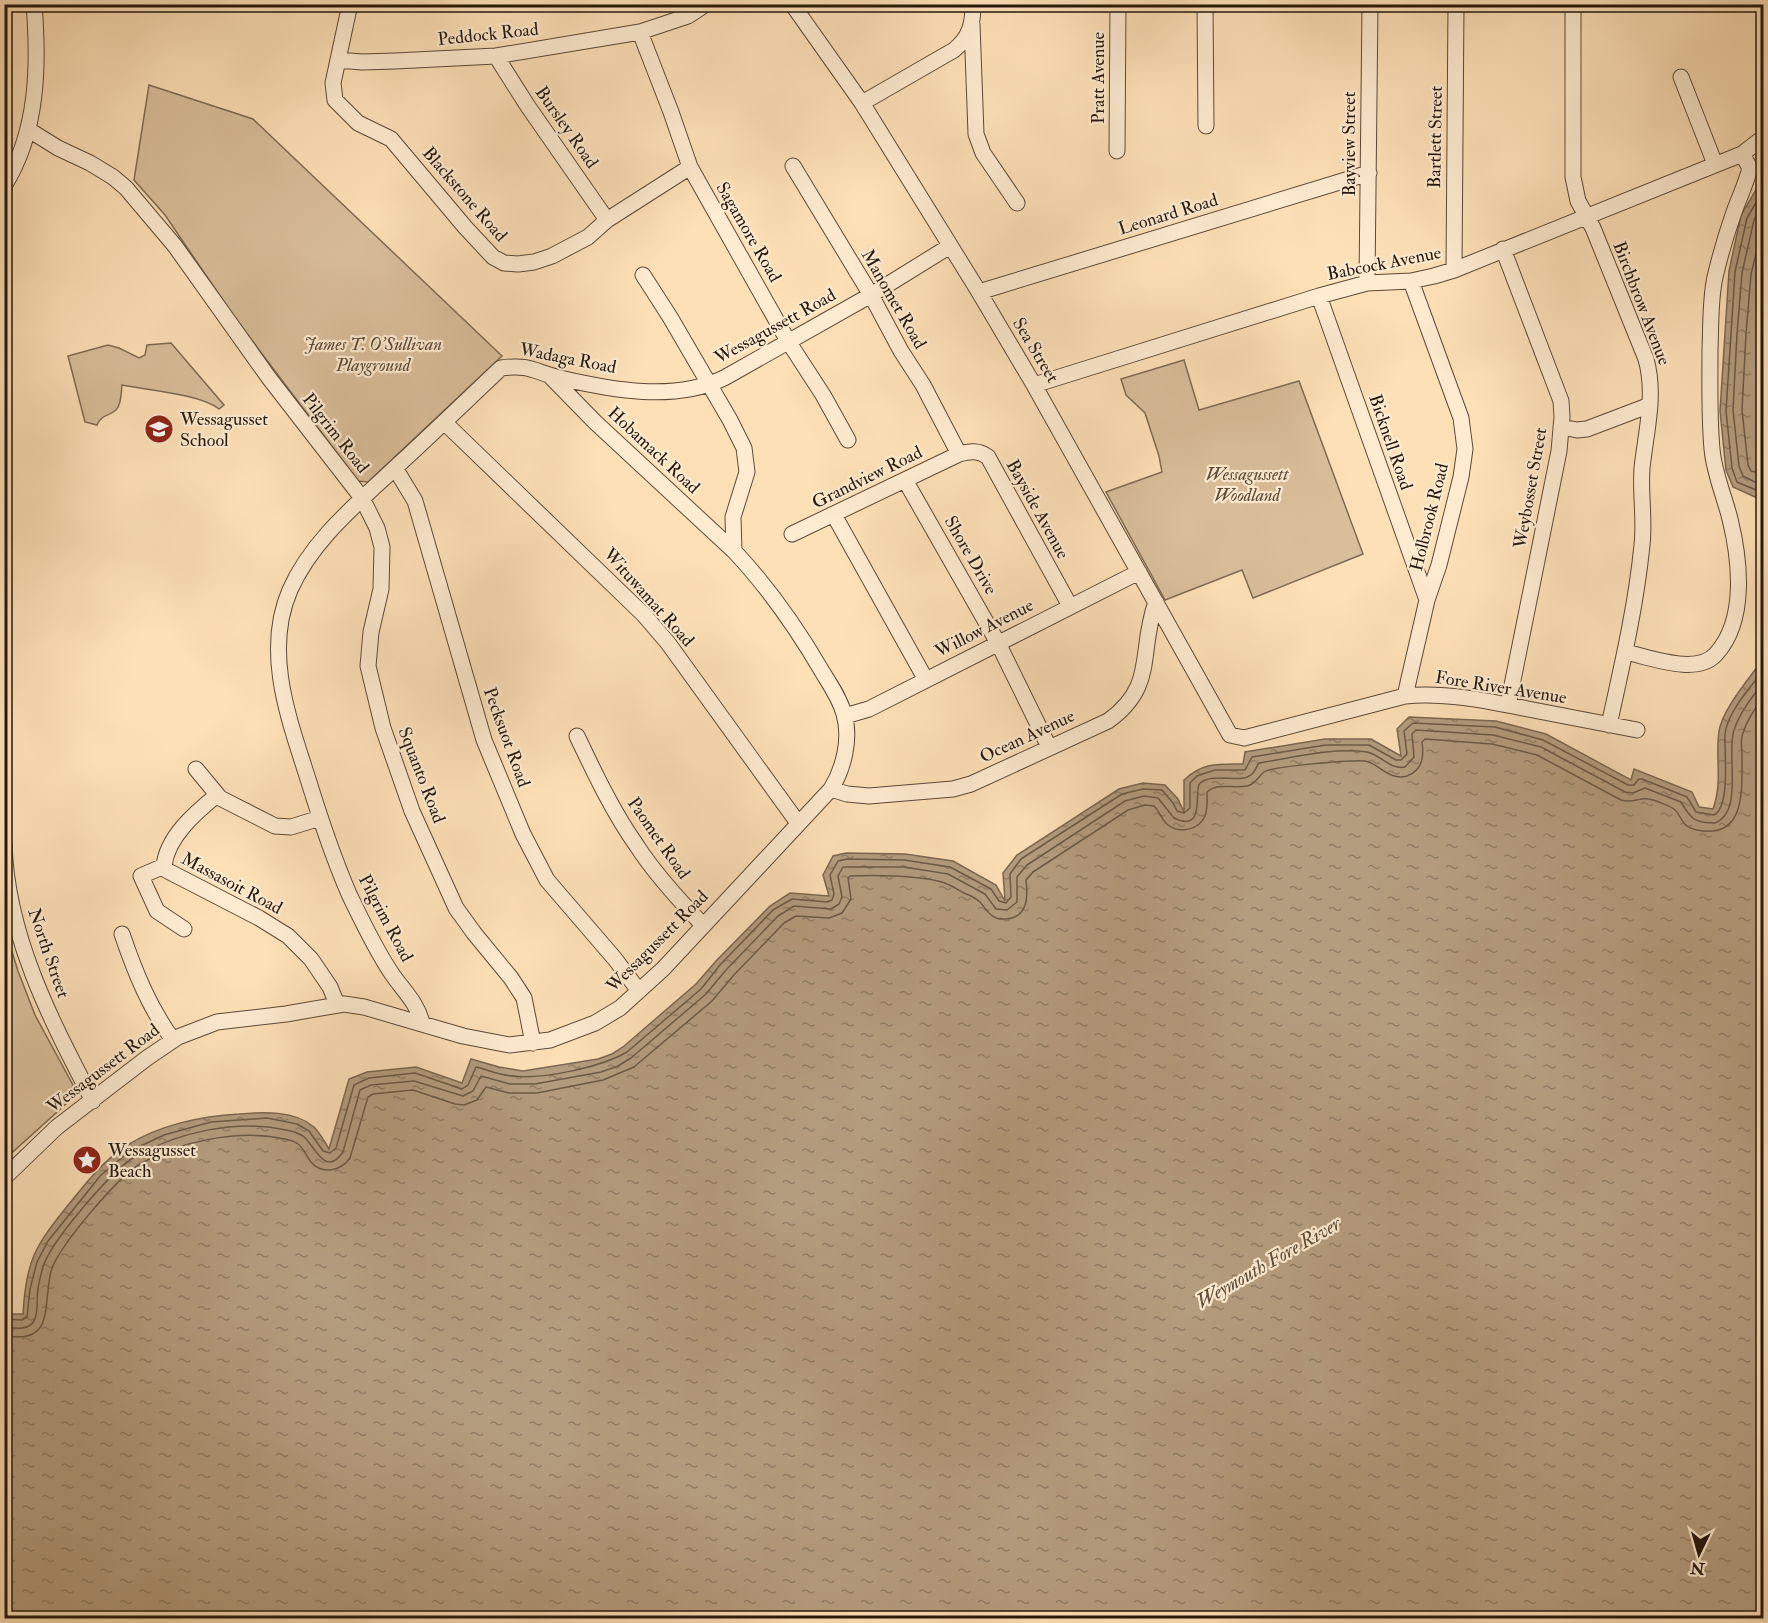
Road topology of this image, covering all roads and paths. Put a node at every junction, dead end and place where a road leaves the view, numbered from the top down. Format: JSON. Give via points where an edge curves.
{"nodes":[{"id":1,"x":34,"y":4,"type":"edge"},
{"id":2,"x":350,"y":4,"type":"edge"},
{"id":3,"x":706,"y":4,"type":"edge"},
{"id":4,"x":792,"y":4,"type":"edge"},
{"id":5,"x":973,"y":4,"type":"edge"},
{"id":6,"x":1118,"y":4,"type":"edge"},
{"id":7,"x":1205,"y":4,"type":"edge"},
{"id":8,"x":1370,"y":4,"type":"edge"},
{"id":9,"x":1456,"y":4,"type":"edge"},
{"id":10,"x":1573,"y":4,"type":"edge"},
{"id":11,"x":972,"y":24,"type":"junction"},
{"id":12,"x":640,"y":32,"type":"junction"},
{"id":13,"x":496,"y":56,"type":"junction"},
{"id":14,"x":338,"y":60,"type":"junction"},
{"id":15,"x":1681,"y":77,"type":"dead end"},
{"id":16,"x":862,"y":103,"type":"junction"},
{"id":17,"x":1206,"y":126,"type":"dead end"},
{"id":18,"x":29,"y":130,"type":"junction"},
{"id":19,"x":1764,"y":137,"type":"edge"},
{"id":20,"x":1117,"y":151,"type":"dead end"},
{"id":21,"x":1742,"y":154,"type":"junction"},
{"id":22,"x":1715,"y":164,"type":"junction"},
{"id":23,"x":793,"y":166,"type":"dead end"},
{"id":24,"x":690,"y":167,"type":"junction"},
{"id":25,"x":1369,"y":172,"type":"junction"},
{"id":26,"x":4,"y":186,"type":"edge"},
{"id":27,"x":1017,"y":203,"type":"dead end"},
{"id":28,"x":1586,"y":216,"type":"junction"},
{"id":29,"x":607,"y":220,"type":"junction"},
{"id":30,"x":950,"y":246,"type":"junction"},
{"id":31,"x":1503,"y":249,"type":"junction"},
{"id":32,"x":1454,"y":270,"type":"junction"},
{"id":33,"x":643,"y":275,"type":"dead end"},
{"id":34,"x":1411,"y":280,"type":"junction"},
{"id":35,"x":1367,"y":283,"type":"junction"},
{"id":36,"x":979,"y":292,"type":"junction"},
{"id":37,"x":871,"y":295,"type":"junction"},
{"id":38,"x":1319,"y":296,"type":"junction"},
{"id":39,"x":788,"y":341,"type":"junction"},
{"id":40,"x":550,"y":376,"type":"junction"},
{"id":41,"x":709,"y":385,"type":"junction"},
{"id":42,"x":1034,"y":385,"type":"junction"},
{"id":43,"x":1650,"y":405,"type":"junction"},
{"id":44,"x":444,"y":422,"type":"junction"},
{"id":45,"x":1561,"y":427,"type":"junction"},
{"id":46,"x":848,"y":440,"type":"dead end"},
{"id":47,"x":959,"y":454,"type":"junction"},
{"id":48,"x":395,"y":468,"type":"junction"},
{"id":49,"x":905,"y":480,"type":"junction"},
{"id":50,"x":362,"y":498,"type":"junction"},
{"id":51,"x":834,"y":515,"type":"junction"},
{"id":52,"x":733,"y":517,"type":"junction"},
{"id":53,"x":705,"y":524,"type":"junction"},
{"id":54,"x":792,"y":534,"type":"dead end"},
{"id":55,"x":734,"y":551,"type":"junction"},
{"id":56,"x":1139,"y":572,"type":"junction"},
{"id":57,"x":1427,"y":600,"type":"junction"},
{"id":58,"x":1156,"y":602,"type":"junction"},
{"id":59,"x":1070,"y":606,"type":"junction"},
{"id":60,"x":998,"y":643,"type":"junction"},
{"id":61,"x":1625,"y":652,"type":"junction"},
{"id":62,"x":926,"y":680,"type":"junction"},
{"id":63,"x":1405,"y":696,"type":"junction"},
{"id":64,"x":1508,"y":705,"type":"junction"},
{"id":65,"x":845,"y":716,"type":"junction"},
{"id":66,"x":1609,"y":725,"type":"junction"},
{"id":67,"x":1225,"y":727,"type":"joint"},
{"id":68,"x":1636,"y":730,"type":"dead end"},
{"id":69,"x":577,"y":736,"type":"dead end"},
{"id":70,"x":1049,"y":747,"type":"junction"},
{"id":71,"x":196,"y":769,"type":"dead end"},
{"id":72,"x":831,"y":789,"type":"junction"},
{"id":73,"x":217,"y":795,"type":"junction"},
{"id":74,"x":320,"y":818,"type":"junction"},
{"id":75,"x":798,"y":823,"type":"junction"},
{"id":76,"x":4,"y":844,"type":"edge"},
{"id":77,"x":164,"y":867,"type":"junction"},
{"id":78,"x":702,"y":924,"type":"junction"},
{"id":79,"x":184,"y":929,"type":"dead end"},
{"id":80,"x":122,"y":934,"type":"dead end"},
{"id":81,"x":639,"y":991,"type":"junction"},
{"id":82,"x":337,"y":1004,"type":"junction"},
{"id":83,"x":422,"y":1023,"type":"junction"},
{"id":84,"x":172,"y":1040,"type":"junction"},
{"id":85,"x":533,"y":1043,"type":"junction"},
{"id":86,"x":93,"y":1101,"type":"junction"},
{"id":87,"x":4,"y":1178,"type":"edge"}],
"edges":[{"from":1,"to":18,"type":"street","via":[[36,52]]},
{"from":2,"to":14,"type":"street","name":"Blackstone Road"},
{"from":3,"to":12,"type":"street","name":"Peddock Road","via":[[688,16]]},
{"from":4,"to":16,"type":"street","name":"Sea Street"},
{"from":5,"to":11,"type":"street"},
{"from":6,"to":20,"type":"street","name":"Pratt Avenue"},
{"from":7,"to":17,"type":"street"},
{"from":8,"to":25,"type":"street","name":"Bayview Street"},
{"from":9,"to":32,"type":"street","name":"Bartlett Street"},
{"from":10,"to":28,"type":"street","name":"Birchbrow Avenue","via":[[1573,177]]},
{"from":11,"to":16,"type":"street","via":[[963,43],[954,50]]},
{"from":11,"to":27,"type":"street","via":[[976,134],[983,153]]},
{"from":12,"to":13,"type":"street","name":"Peddock Road"},
{"from":12,"to":24,"type":"street","name":"Sagamore Road"},
{"from":13,"to":14,"type":"street","name":"Peddock Road"},
{"from":13,"to":29,"type":"street","name":"Bursley Road"},
{"from":14,"to":29,"type":"street","name":"Blackstone Road","via":[[333,83],[336,100],[358,123],[391,139],[493,256],[504,263],[534,262],[552,256],[588,237]]},
{"from":15,"to":22,"type":"street"},
{"from":16,"to":30,"type":"street","name":"Sea Street"},
{"from":18,"to":26,"type":"street"},
{"from":18,"to":50,"type":"street","name":"Pilgrim Road","via":[[126,188],[175,246],[269,378]]},
{"from":19,"to":21,"type":"street","name":"Babcock Avenue"},
{"from":21,"to":22,"type":"street","name":"Babcock Avenue"},
{"from":21,"to":61,"type":"street","via":[[1749,168],[1715,278],[1710,373],[1712,452],[1730,519],[1738,572],[1735,613],[1721,648],[1703,663],[1687,665]]},
{"from":22,"to":28,"type":"street","name":"Babcock Avenue"},
{"from":23,"to":37,"type":"street","name":"Manomet Road"},
{"from":24,"to":29,"type":"street","name":"Blackstone Road"},
{"from":24,"to":39,"type":"street","name":"Sagamore Road"},
{"from":25,"to":35,"type":"street","name":"Bayview Street"},
{"from":25,"to":36,"type":"street","name":"Leonard Road"},
{"from":28,"to":31,"type":"street","name":"Babcock Avenue"},
{"from":28,"to":43,"type":"street","name":"Birchbrow Avenue","via":[[1646,359]]},
{"from":30,"to":36,"type":"street","name":"Sea Street"},
{"from":30,"to":37,"type":"street","name":"Wessagussett Road"},
{"from":31,"to":32,"type":"street","name":"Babcock Avenue"},
{"from":31,"to":45,"type":"street","name":"Weybosset Street","via":[[1561,402]]},
{"from":32,"to":34,"type":"street","name":"Babcock Avenue"},
{"from":33,"to":41,"type":"street"},
{"from":34,"to":35,"type":"street","name":"Babcock Avenue"},
{"from":34,"to":57,"type":"street","name":"Holbrook Road","via":[[1464,436],[1461,477]]},
{"from":35,"to":38,"type":"street","name":"Babcock Avenue"},
{"from":36,"to":42,"type":"street","name":"Sea Street"},
{"from":37,"to":39,"type":"street","name":"Wessagussett Road"},
{"from":37,"to":47,"type":"street","name":"Manomet Road"},
{"from":38,"to":42,"type":"street","name":"Babcock Avenue"},
{"from":38,"to":57,"type":"street","name":"Bicknell Road"},
{"from":39,"to":41,"type":"street","name":"Wessagussett Road"},
{"from":39,"to":46,"type":"street","name":"Sagamore Road"},
{"from":40,"to":41,"type":"street","name":"Wadaga Road","via":[[662,392]]},
{"from":40,"to":44,"type":"street","name":"Wadaga Road","via":[[532,368],[501,368]]},
{"from":40,"to":53,"type":"street","name":"Hobamack Road"},
{"from":41,"to":52,"type":"street","name":"Wessagussett Road","via":[[739,438],[746,459],[747,472]]},
{"from":42,"to":56,"type":"street","name":"Sea Street"},
{"from":43,"to":45,"type":"street","via":[[1587,429]]},
{"from":43,"to":61,"type":"street","name":"Birchbrow Avenue","via":[[1642,469],[1642,547]]},
{"from":44,"to":48,"type":"street","name":"Wadaga Road"},
{"from":44,"to":75,"type":"street","name":"Wituwamat Road","via":[[644,615]]},
{"from":45,"to":64,"type":"street","name":"Weybosset Street"},
{"from":47,"to":49,"type":"street","name":"Grandview Road"},
{"from":47,"to":59,"type":"street","name":"Bayside Avenue","via":[[975,451],[988,458]]},
{"from":48,"to":50,"type":"street","name":"Wadaga Road"},
{"from":48,"to":81,"type":"street","name":"Pecksuot Road","via":[[415,501],[484,740],[523,834],[547,880]]},
{"from":49,"to":51,"type":"street","name":"Grandview Road"},
{"from":49,"to":60,"type":"street","name":"Shore Drive"},
{"from":50,"to":74,"type":"street","name":"Pilgrim Road","via":[[320,542],[298,573],[279,631],[285,707]]},
{"from":50,"to":85,"type":"street","name":"Squanto Road","via":[[382,547],[381,588],[368,666],[383,728],[412,811],[456,908],[524,998]]},
{"from":51,"to":54,"type":"street","name":"Grandview Road"},
{"from":51,"to":62,"type":"street"},
{"from":52,"to":53,"type":"street"},
{"from":52,"to":55,"type":"street","name":"Wessagussett Road"},
{"from":53,"to":55,"type":"street","name":"Hobamack Road"},
{"from":55,"to":65,"type":"street","name":"Wessagussett Road","via":[[755,573],[812,654]]},
{"from":56,"to":58,"type":"street","name":"Sea Street"},
{"from":56,"to":59,"type":"street","name":"Willow Avenue"},
{"from":57,"to":63,"type":"street","name":"Holbrook Road"},
{"from":58,"to":67,"type":"street","name":"Sea Street"},
{"from":58,"to":70,"type":"street","name":"Ocean Avenue","via":[[1143,674],[1132,701],[1108,721]]},
{"from":59,"to":60,"type":"street","name":"Willow Avenue"},
{"from":60,"to":62,"type":"street","name":"Willow Avenue"},
{"from":60,"to":70,"type":"street","name":"Shore Drive"},
{"from":61,"to":66,"type":"street","name":"Birchbrow Avenue"},
{"from":62,"to":65,"type":"street","name":"Willow Avenue","via":[[869,709]]},
{"from":63,"to":64,"type":"street","name":"Fore River Avenue","via":[[1444,695]]},
{"from":63,"to":67,"type":"street","name":"Fore River Avenue","via":[[1244,738],[1234,738]]},
{"from":64,"to":66,"type":"street","name":"Fore River Avenue"},
{"from":65,"to":72,"type":"street","name":"Wessagussett Road","via":[[843,763]]},
{"from":66,"to":68,"type":"street","name":"Fore River Avenue"},
{"from":69,"to":78,"type":"street","name":"Paomet Road","via":[[638,848]]},
{"from":70,"to":72,"type":"street","name":"Ocean Avenue","via":[[953,789],[869,796]]},
{"from":71,"to":73,"type":"street"},
{"from":72,"to":75,"type":"street","name":"Wessagussett Road"},
{"from":73,"to":74,"type":"street","via":[[280,827]]},
{"from":73,"to":77,"type":"street","name":"Massasoit Road","via":[[185,823]]},
{"from":74,"to":83,"type":"street","name":"Pilgrim Road","via":[[360,916],[392,973],[416,1005]]},
{"from":75,"to":78,"type":"street","name":"Wessagussett Road"},
{"from":76,"to":86,"type":"street","name":"North Street","via":[[13,910],[36,986]]},
{"from":77,"to":79,"type":"street","via":[[141,876],[157,911]]},
{"from":77,"to":82,"type":"street","name":"Massasoit Road","via":[[288,936],[311,959]]},
{"from":78,"to":81,"type":"street","name":"Wessagussett Road"},
{"from":80,"to":84,"type":"street","via":[[145,995]]},
{"from":81,"to":85,"type":"street","name":"Wessagussett Road","via":[[596,1023]]},
{"from":82,"to":83,"type":"street","name":"Wessagussett Road"},
{"from":82,"to":84,"type":"street","name":"Wessagussett Road","via":[[217,1022]]},
{"from":83,"to":85,"type":"street","name":"Wessagussett Road","via":[[498,1044]]},
{"from":84,"to":86,"type":"street","name":"Wessagussett Road"},
{"from":86,"to":87,"type":"street","name":"Wessagussett Road","via":[[57,1127]]}]}
